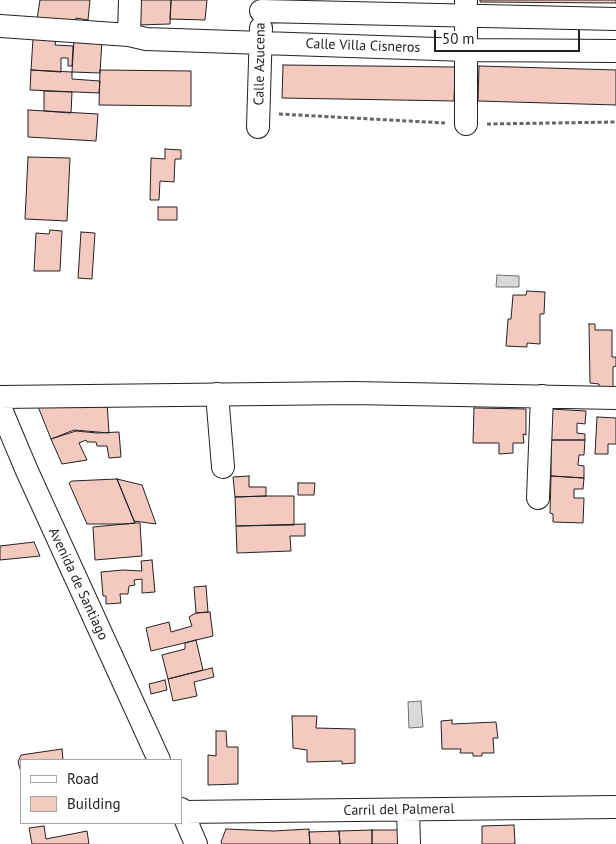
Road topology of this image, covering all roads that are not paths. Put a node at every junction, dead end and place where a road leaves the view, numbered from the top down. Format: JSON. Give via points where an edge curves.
{"nodes":[{"id":1,"x":130,"y":0,"type":"edge"},
{"id":2,"x":261,"y":5,"type":"edge"},
{"id":3,"x":466,"y":7,"type":"edge"},
{"id":4,"x":616,"y":19,"type":"edge"},
{"id":5,"x":0,"y":26,"type":"edge"},
{"id":6,"x":129,"y":35,"type":"junction"},
{"id":7,"x":260,"y":43,"type":"junction"},
{"id":8,"x":466,"y":50,"type":"junction"},
{"id":9,"x":616,"y":52,"type":"edge"},
{"id":10,"x":259,"y":120,"type":"road end"},
{"id":11,"x":466,"y":124,"type":"road end"},
{"id":12,"x":217,"y":394,"type":"junction"},
{"id":13,"x":542,"y":396,"type":"junction"},
{"id":14,"x":0,"y":397,"type":"edge"},
{"id":15,"x":616,"y":398,"type":"edge"},
{"id":16,"x":0,"y":407,"type":"edge"},
{"id":17,"x":223,"y":467,"type":"dead end"},
{"id":18,"x":538,"y":498,"type":"dead end"},
{"id":19,"x":159,"y":759,"type":"edge"},
{"id":20,"x":616,"y":807,"type":"edge"},
{"id":21,"x":408,"y":810,"type":"junction"},
{"id":22,"x":182,"y":811,"type":"edge"},
{"id":23,"x":196,"y":844,"type":"edge"},
{"id":24,"x":408,"y":844,"type":"edge"}],
"edges":[{"from":1,"to":6,"type":"street"},
{"from":2,"to":3,"type":"street"},
{"from":2,"to":7,"type":"street","name":"Calle Azucena"},
{"from":3,"to":4,"type":"street"},
{"from":3,"to":8,"type":"street"},
{"from":5,"to":6,"type":"street","name":"Calle Villa Cisneros"},
{"from":6,"to":7,"type":"street","name":"Calle Villa Cisneros"},
{"from":7,"to":8,"type":"street","name":"Calle Villa Cisneros"},
{"from":7,"to":10,"type":"street","name":"Calle Azucena"},
{"from":8,"to":9,"type":"street","name":"Calle Villa Cisneros"},
{"from":8,"to":11,"type":"street"},
{"from":12,"to":13,"type":"street"},
{"from":12,"to":14,"type":"street"},
{"from":12,"to":17,"type":"street"},
{"from":13,"to":15,"type":"street"},
{"from":13,"to":18,"type":"street"},
{"from":16,"to":19,"type":"street","name":"Avenida de Santiago"},
{"from":20,"to":21,"type":"street","name":"Carril del Palmeral"},
{"from":21,"to":22,"type":"street","name":"Carril del Palmeral"},
{"from":21,"to":24,"type":"street"},
{"from":22,"to":23,"type":"street"}]}
